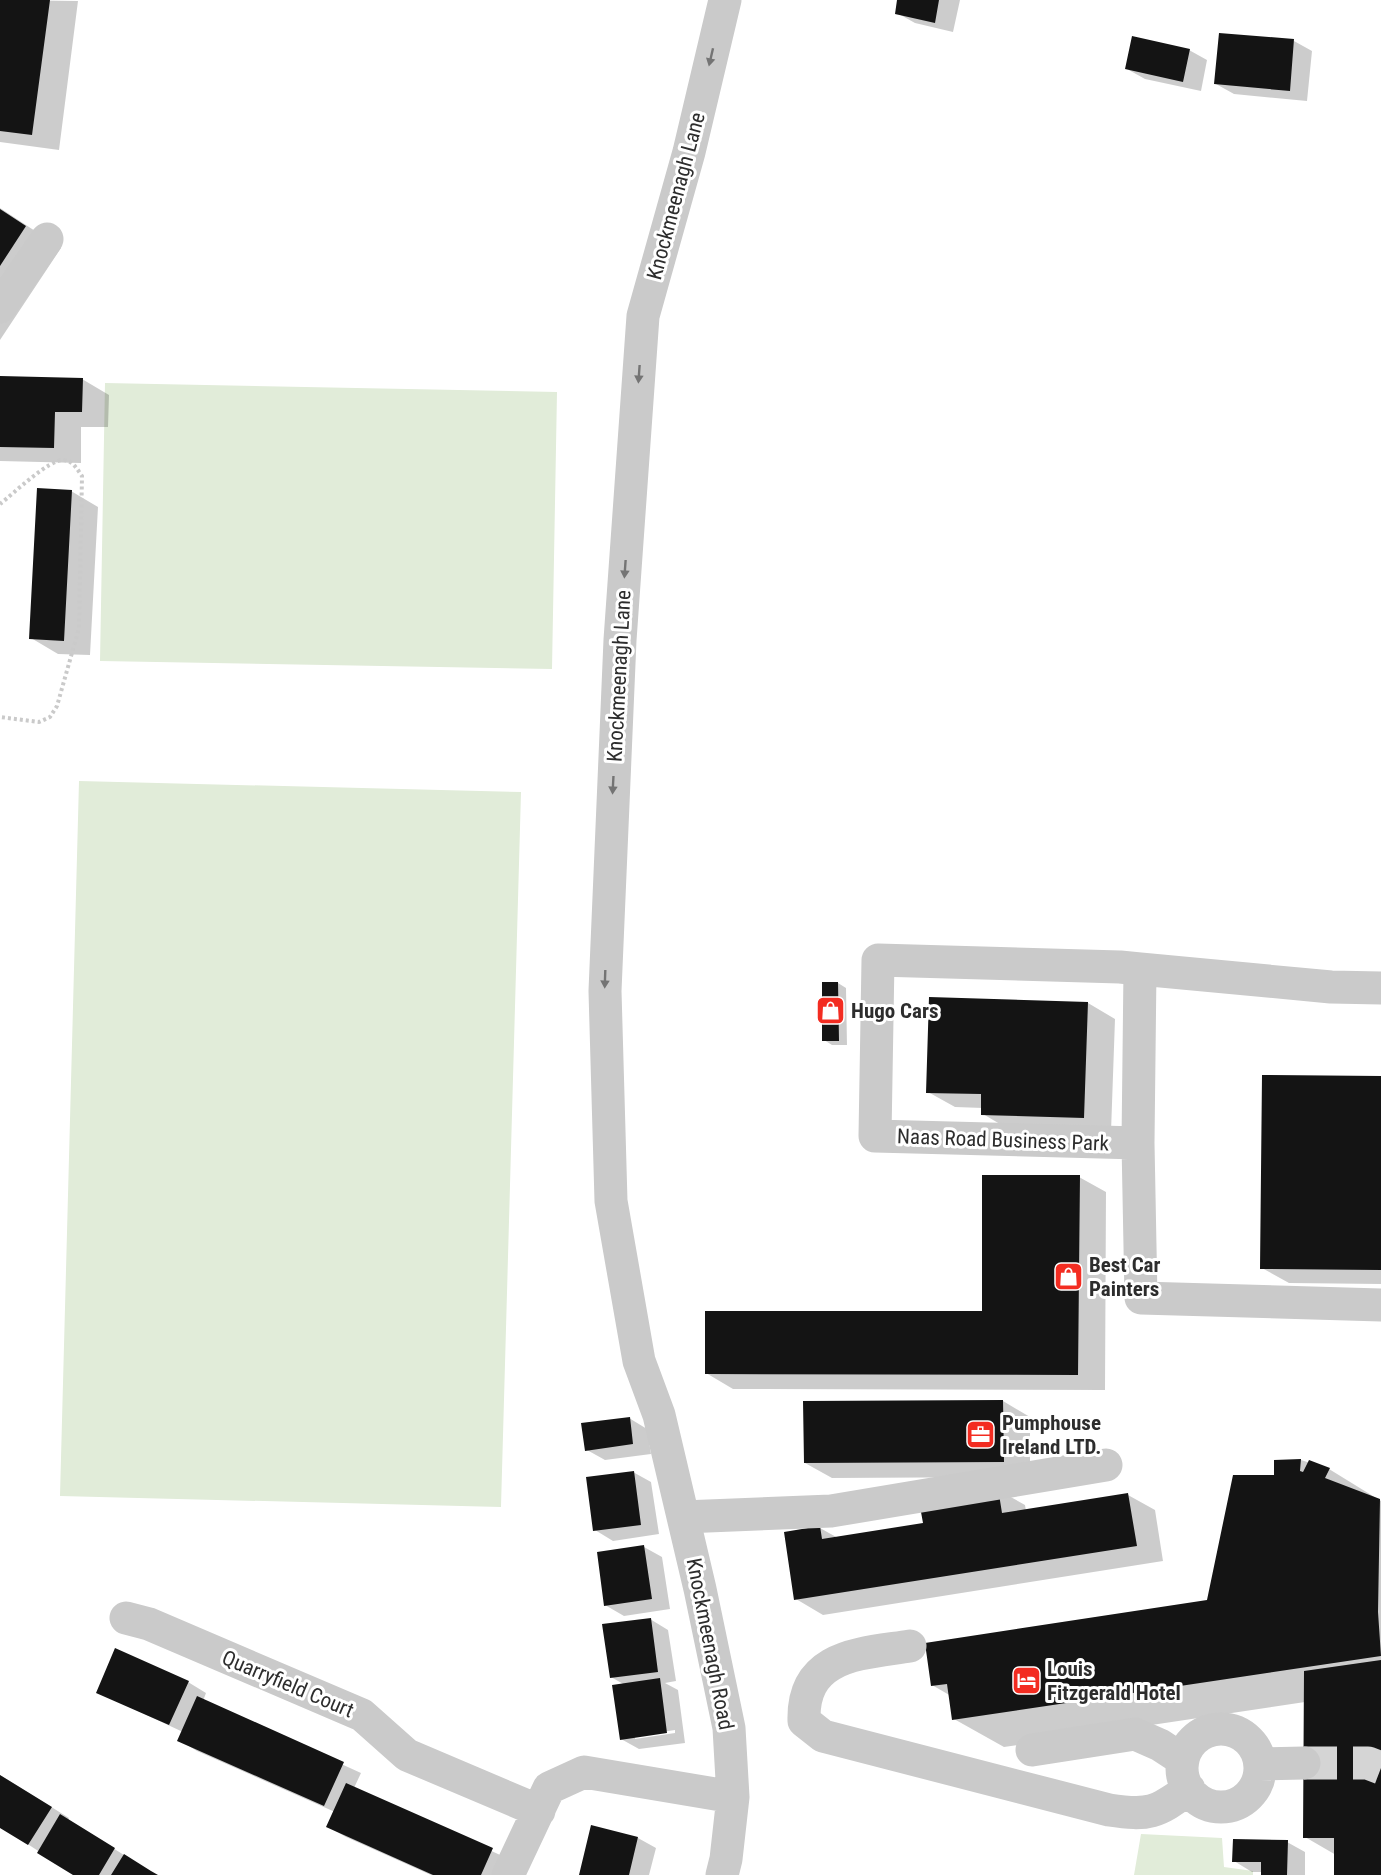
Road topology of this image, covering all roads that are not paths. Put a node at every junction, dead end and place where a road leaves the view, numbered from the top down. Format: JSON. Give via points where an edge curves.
{"nodes":[{"id":1,"x":725,"y":0,"type":"edge"},
{"id":2,"x":47,"y":239,"type":"dead end"},
{"id":3,"x":0,"y":307,"type":"edge"},
{"id":4,"x":1140,"y":969,"type":"junction"},
{"id":5,"x":1381,"y":988,"type":"edge"},
{"id":6,"x":1138,"y":1143,"type":"junction"},
{"id":7,"x":1381,"y":1305,"type":"edge"},
{"id":8,"x":659,"y":1415,"type":"joint"},
{"id":9,"x":1106,"y":1465,"type":"dead end"},
{"id":10,"x":683,"y":1517,"type":"junction"},
{"id":11,"x":126,"y":1618,"type":"dead end"},
{"id":12,"x":910,"y":1646,"type":"dead end"},
{"id":13,"x":1032,"y":1750,"type":"dead end"},
{"id":14,"x":1260,"y":1764,"type":"junction"},
{"id":15,"x":1304,"y":1764,"type":"tunnel mouth"},
{"id":16,"x":1186,"y":1775,"type":"junction"},
{"id":17,"x":733,"y":1797,"type":"junction"},
{"id":18,"x":539,"y":1811,"type":"junction"},
{"id":19,"x":508,"y":1875,"type":"edge"},
{"id":20,"x":722,"y":1875,"type":"edge"}],
"edges":[{"from":1,"to":8,"type":"street","name":"Knockmeenagh Lane","one_way":true,"via":[[689,152],[643,316],[620,640],[605,991],[611,1201],[639,1361]]},
{"from":2,"to":3,"type":"street"},
{"from":4,"to":5,"type":"street","name":"Naas Road Business Park"},
{"from":4,"to":6,"type":"street","name":"Naas Road Business Park"},
{"from":4,"to":6,"type":"street","name":"Naas Road Business Park","via":[[878,960],[875,1125],[875,1136]]},
{"from":6,"to":7,"type":"street","name":"Naas Road Business Park","via":[[1141,1298]]},
{"from":8,"to":10,"type":"street","name":"Knockmeenagh Road"},
{"from":9,"to":10,"type":"street","via":[[831,1511]]},
{"from":10,"to":17,"type":"street","name":"Knockmeenagh Road","via":[[729,1728]]},
{"from":11,"to":18,"type":"street","name":"Quarryfield Court","via":[[149,1624],[362,1715],[407,1755]]},
{"from":12,"to":16,"type":"street","via":[[858,1654],[823,1668],[809,1687],[804,1721],[822,1736],[1109,1810],[1140,1814],[1166,1805]]},
{"from":13,"to":16,"type":"street","via":[[1135,1734],[1160,1745]]},
{"from":14,"to":15,"type":"street"},
{"from":14,"to":16,"type":"street","via":[[1254,1789],[1234,1805],[1209,1805],[1197,1799]]},
{"from":14,"to":16,"type":"street","via":[[1250,1742],[1230,1730],[1205,1732],[1187,1749]]},
{"from":17,"to":18,"type":"street","via":[[585,1772],[549,1788]]},
{"from":17,"to":20,"type":"street","name":"Knockmeenagh Road"},
{"from":18,"to":19,"type":"street"}]}
